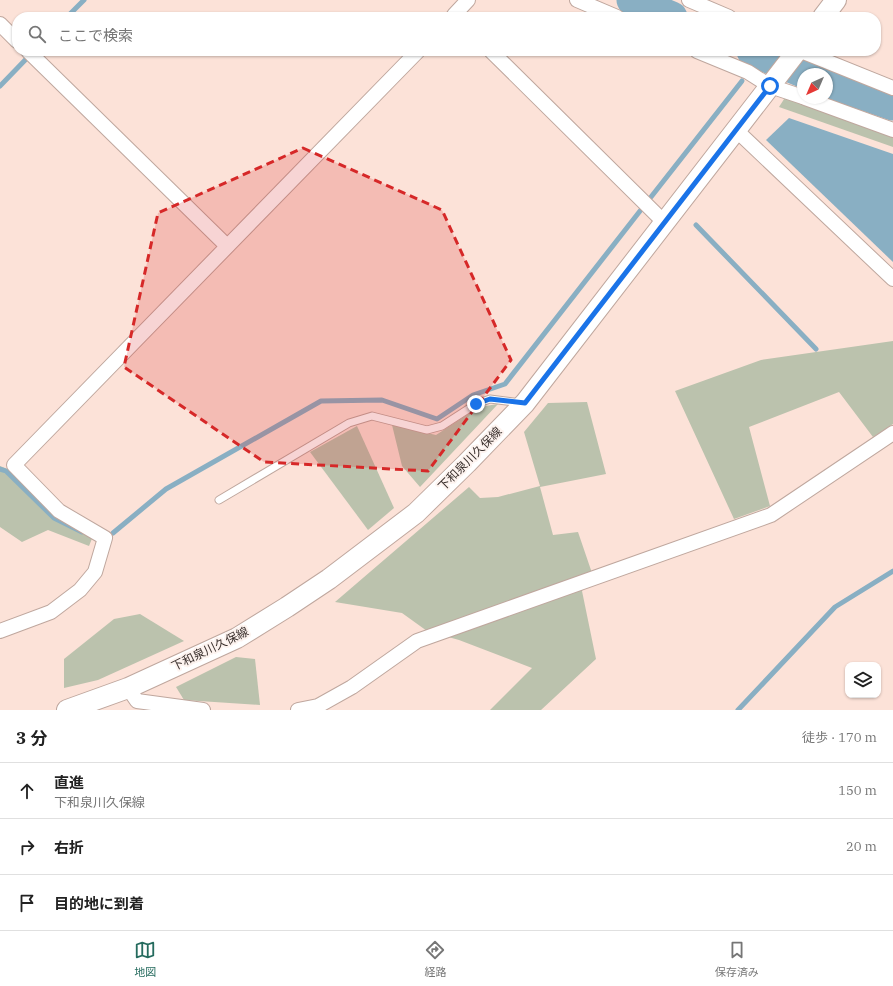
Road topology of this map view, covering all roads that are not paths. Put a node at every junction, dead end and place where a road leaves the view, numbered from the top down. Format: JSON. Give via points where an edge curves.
{"nodes":[{"id":1,"x":468,"y":0,"type":"edge"},
{"id":2,"x":577,"y":0,"type":"edge"},
{"id":3,"x":689,"y":0,"type":"edge"},
{"id":4,"x":836,"y":0,"type":"edge"},
{"id":5,"x":458,"y":12,"type":"edge"},
{"id":6,"x":605,"y":12,"type":"edge"},
{"id":7,"x":717,"y":12,"type":"edge"},
{"id":8,"x":827,"y":12,"type":"edge"},
{"id":9,"x":0,"y":24,"type":"edge"},
{"id":10,"x":12,"y":36,"type":"edge"},
{"id":11,"x":33,"y":56,"type":"edge"},
{"id":12,"x":413,"y":56,"type":"edge"},
{"id":13,"x":496,"y":56,"type":"edge"},
{"id":14,"x":709,"y":56,"type":"edge"},
{"id":15,"x":793,"y":56,"type":"edge"},
{"id":16,"x":813,"y":56,"type":"edge"},
{"id":17,"x":770,"y":86,"type":"junction"},
{"id":18,"x":893,"y":88,"type":"edge"},
{"id":19,"x":797,"y":96,"type":"edge"},
{"id":20,"x":821,"y":104,"type":"edge"},
{"id":21,"x":736,"y":130,"type":"junction"},
{"id":22,"x":893,"y":130,"type":"edge"},
{"id":23,"x":664,"y":222,"type":"junction"},
{"id":24,"x":227,"y":246,"type":"junction"},
{"id":25,"x":893,"y":279,"type":"edge"},
{"id":26,"x":525,"y":403,"type":"junction"},
{"id":27,"x":893,"y":433,"type":"edge"},
{"id":28,"x":219,"y":500,"type":"dead end"},
{"id":29,"x":0,"y":631,"type":"edge"},
{"id":30,"x":128,"y":688,"type":"junction"},
{"id":31,"x":67,"y":710,"type":"edge"},
{"id":32,"x":203,"y":710,"type":"edge"},
{"id":33,"x":298,"y":710,"type":"edge"}],
"edges":[{"from":1,"to":5,"type":"street"},
{"from":2,"to":6,"type":"street"},
{"from":3,"to":7,"type":"street"},
{"from":4,"to":8,"type":"street"},
{"from":9,"to":10,"type":"street"},
{"from":11,"to":24,"type":"street"},
{"from":12,"to":24,"type":"street"},
{"from":13,"to":23,"type":"street"},
{"from":14,"to":17,"type":"street","via":[[748,72]]},
{"from":15,"to":17,"type":"street","name":"下和泉川久保線"},
{"from":16,"to":18,"type":"street"},
{"from":17,"to":19,"type":"street"},
{"from":17,"to":21,"type":"street","name":"下和泉川久保線"},
{"from":20,"to":22,"type":"street"},
{"from":21,"to":23,"type":"street","name":"下和泉川久保線"},
{"from":21,"to":25,"type":"street"},
{"from":23,"to":26,"type":"street","name":"下和泉川久保線"},
{"from":24,"to":29,"type":"street","via":[[14,465],[60,511],[105,538],[95,572],[80,590],[50,612]]},
{"from":26,"to":28,"type":"lane","via":[[490,399],[476,404],[442,426],[427,430],[372,416],[349,423]]},
{"from":26,"to":30,"type":"street","name":"下和泉川久保線","via":[[416,513],[329,579],[237,638]]},
{"from":27,"to":33,"type":"street","via":[[771,515],[417,641],[352,687],[318,706]]},
{"from":30,"to":31,"type":"street","name":"下和泉川久保線"},
{"from":30,"to":32,"type":"street","via":[[137,701]]}]}
